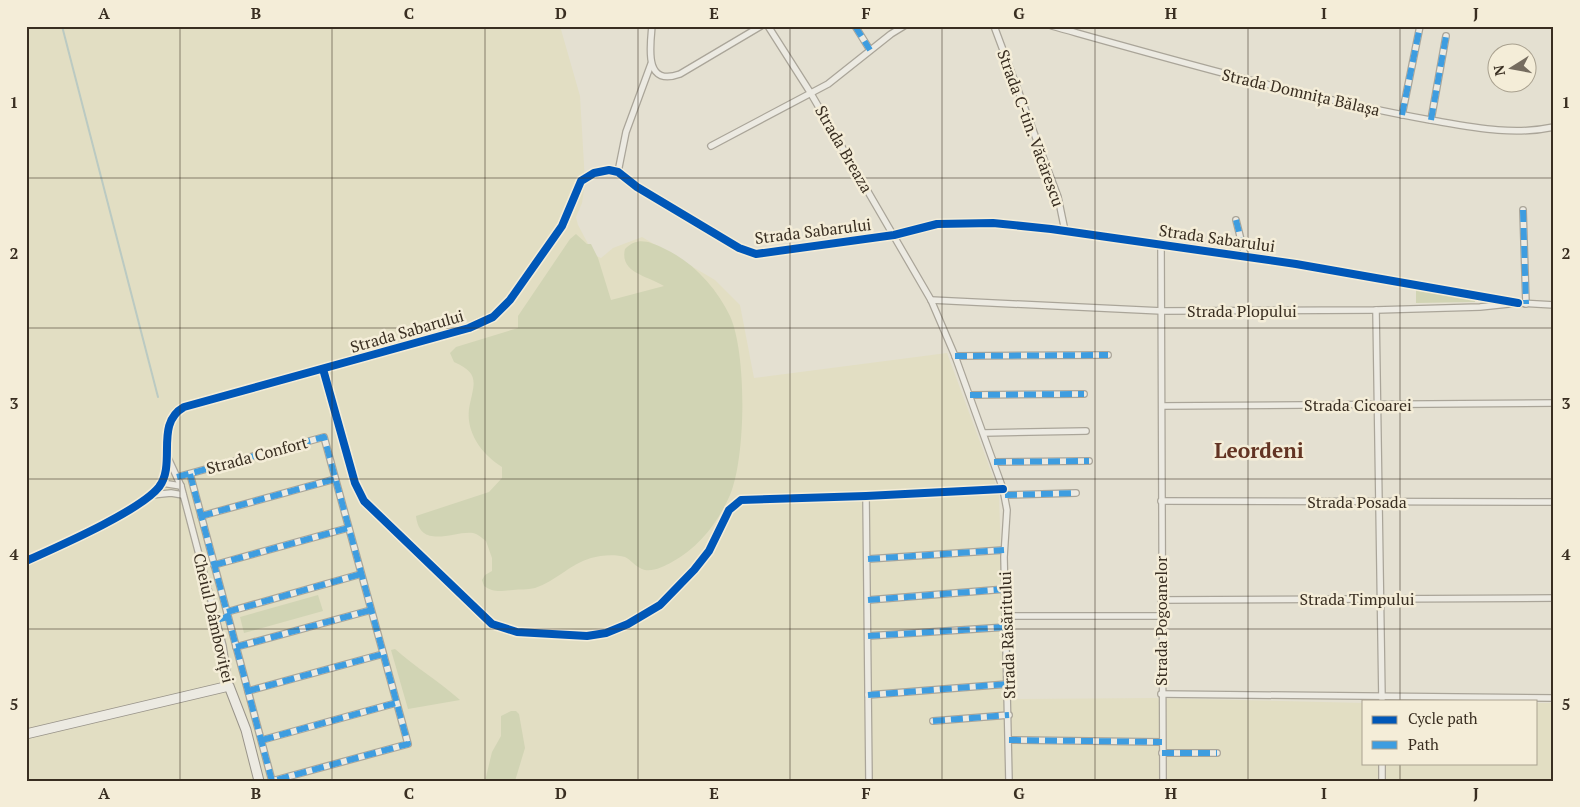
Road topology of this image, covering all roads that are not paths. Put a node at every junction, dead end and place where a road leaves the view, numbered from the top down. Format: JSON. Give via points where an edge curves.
{"nodes":[{"id":1,"x":652,"y":26,"type":"edge"},
{"id":2,"x":761,"y":26,"type":"edge"},
{"id":3,"x":768,"y":26,"type":"edge"},
{"id":4,"x":855,"y":26,"type":"edge"},
{"id":5,"x":904,"y":26,"type":"edge"},
{"id":6,"x":994,"y":26,"type":"edge"},
{"id":7,"x":1052,"y":26,"type":"edge"},
{"id":8,"x":1420,"y":26,"type":"edge"},
{"id":9,"x":1446,"y":36,"type":"dead end"},
{"id":10,"x":870,"y":50,"type":"junction"},
{"id":11,"x":651,"y":64,"type":"junction"},
{"id":12,"x":810,"y":92,"type":"junction"},
{"id":13,"x":1402,"y":116,"type":"junction"},
{"id":14,"x":1431,"y":120,"type":"junction"},
{"id":15,"x":1554,"y":127,"type":"edge"},
{"id":16,"x":711,"y":146,"type":"dead end"},
{"id":17,"x":618,"y":172,"type":"junction"},
{"id":18,"x":1523,"y":210,"type":"dead end"},
{"id":19,"x":1236,"y":220,"type":"dead end"},
{"id":20,"x":1065,"y":230,"type":"junction"},
{"id":21,"x":894,"y":235,"type":"junction"},
{"id":22,"x":1161,"y":244,"type":"junction"},
{"id":23,"x":1245,"y":256,"type":"junction"},
{"id":24,"x":1481,"y":296,"type":"junction"},
{"id":25,"x":931,"y":300,"type":"junction"},
{"id":26,"x":1518,"y":303,"type":"junction"},
{"id":27,"x":1526,"y":304,"type":"junction"},
{"id":28,"x":1554,"y":306,"type":"edge"},
{"id":29,"x":1480,"y":307,"type":"junction"},
{"id":30,"x":1376,"y":310,"type":"junction"},
{"id":31,"x":1162,"y":311,"type":"junction"},
{"id":32,"x":1108,"y":355,"type":"dead end"},
{"id":33,"x":955,"y":356,"type":"junction"},
{"id":34,"x":323,"y":369,"type":"junction"},
{"id":35,"x":1084,"y":394,"type":"dead end"},
{"id":36,"x":970,"y":395,"type":"junction"},
{"id":37,"x":1554,"y":403,"type":"edge"},
{"id":38,"x":1378,"y":405,"type":"junction"},
{"id":39,"x":1162,"y":406,"type":"junction"},
{"id":40,"x":1086,"y":431,"type":"dead end"},
{"id":41,"x":984,"y":433,"type":"junction"},
{"id":42,"x":167,"y":456,"type":"junction"},
{"id":43,"x":1089,"y":461,"type":"dead end"},
{"id":44,"x":994,"y":462,"type":"junction"},
{"id":45,"x":190,"y":474,"type":"junction"},
{"id":46,"x":177,"y":477,"type":"junction"},
{"id":47,"x":335,"y":479,"type":"junction"},
{"id":48,"x":162,"y":483,"type":"junction"},
{"id":49,"x":181,"y":486,"type":"junction"},
{"id":50,"x":1004,"y":492,"type":"junction"},
{"id":51,"x":1076,"y":493,"type":"dead end"},
{"id":52,"x":184,"y":495,"type":"junction"},
{"id":53,"x":149,"y":496,"type":"junction"},
{"id":54,"x":866,"y":496,"type":"junction"},
{"id":55,"x":1161,"y":501,"type":"junction"},
{"id":56,"x":1381,"y":502,"type":"junction"},
{"id":57,"x":1554,"y":502,"type":"edge"},
{"id":58,"x":201,"y":516,"type":"junction"},
{"id":59,"x":348,"y":528,"type":"junction"},
{"id":60,"x":1004,"y":550,"type":"junction"},
{"id":61,"x":868,"y":559,"type":"junction"},
{"id":62,"x":26,"y":561,"type":"edge"},
{"id":63,"x":214,"y":565,"type":"junction"},
{"id":64,"x":361,"y":574,"type":"junction"},
{"id":65,"x":1006,"y":589,"type":"junction"},
{"id":66,"x":1554,"y":598,"type":"edge"},
{"id":67,"x":1381,"y":599,"type":"junction"},
{"id":68,"x":868,"y":600,"type":"junction"},
{"id":69,"x":1161,"y":600,"type":"junction"},
{"id":70,"x":371,"y":610,"type":"junction"},
{"id":71,"x":228,"y":614,"type":"junction"},
{"id":72,"x":1007,"y":616,"type":"junction"},
{"id":73,"x":1161,"y":616,"type":"junction"},
{"id":74,"x":216,"y":620,"type":"junction"},
{"id":75,"x":1007,"y":627,"type":"junction"},
{"id":76,"x":868,"y":636,"type":"junction"},
{"id":77,"x":236,"y":647,"type":"junction"},
{"id":78,"x":383,"y":654,"type":"junction"},
{"id":79,"x":1008,"y":684,"type":"junction"},
{"id":80,"x":229,"y":686,"type":"junction"},
{"id":81,"x":248,"y":691,"type":"junction"},
{"id":82,"x":1161,"y":694,"type":"junction"},
{"id":83,"x":868,"y":695,"type":"junction"},
{"id":84,"x":1554,"y":698,"type":"edge"},
{"id":85,"x":1382,"y":699,"type":"edge"},
{"id":86,"x":396,"y":703,"type":"junction"},
{"id":87,"x":1009,"y":715,"type":"junction"},
{"id":88,"x":933,"y":721,"type":"dead end"},
{"id":89,"x":26,"y":734,"type":"edge"},
{"id":90,"x":262,"y":740,"type":"junction"},
{"id":91,"x":1009,"y":740,"type":"junction"},
{"id":92,"x":1162,"y":742,"type":"junction"},
{"id":93,"x":1162,"y":753,"type":"junction"},
{"id":94,"x":1217,"y":754,"type":"dead end"},
{"id":95,"x":1382,"y":764,"type":"edge"},
{"id":96,"x":259,"y":781,"type":"edge"},
{"id":97,"x":272,"y":781,"type":"edge"},
{"id":98,"x":868,"y":781,"type":"edge"},
{"id":99,"x":1009,"y":781,"type":"edge"},
{"id":100,"x":1162,"y":781,"type":"edge"},
{"id":101,"x":1382,"y":781,"type":"edge"}],
"edges":[{"from":1,"to":11,"type":"street"},
{"from":2,"to":11,"type":"street","via":[[675,76],[664,76]]},
{"from":3,"to":12,"type":"street","name":"Strada Breaza"},
{"from":4,"to":10,"type":"street"},
{"from":5,"to":10,"type":"street"},
{"from":6,"to":20,"type":"street","name":"Strada C-tin. Văcărescu","via":[[1058,197]]},
{"from":7,"to":13,"type":"street","name":"Strada Domnița Bălașa","via":[[1256,83]]},
{"from":8,"to":13,"type":"street"},
{"from":9,"to":14,"type":"street"},
{"from":10,"to":12,"type":"street","via":[[831,82]]},
{"from":11,"to":17,"type":"street","via":[[626,132]]},
{"from":12,"to":16,"type":"street"},
{"from":12,"to":21,"type":"street","name":"Strada Breaza"},
{"from":13,"to":14,"type":"street","name":"Strada Domnița Bălașa"},
{"from":14,"to":15,"type":"street","name":"Strada Domnița Bălașa","via":[[1514,131]]},
{"from":17,"to":21,"type":"street","name":"Strada Sabarului","via":[[718,236],[756,254]]},
{"from":17,"to":34,"type":"street","name":"Strada Sabarului","via":[[599,172],[581,181],[562,226],[510,300],[493,317],[469,328]]},
{"from":18,"to":27,"type":"street"},
{"from":19,"to":23,"type":"street"},
{"from":20,"to":21,"type":"street","name":"Strada Sabarului","via":[[956,222],[928,225]]},
{"from":20,"to":22,"type":"street","name":"Strada Sabarului"},
{"from":21,"to":25,"type":"street","name":"Strada Breaza"},
{"from":22,"to":23,"type":"street","name":"Strada Sabarului"},
{"from":22,"to":31,"type":"street","name":"Strada Pogoanelor"},
{"from":23,"to":24,"type":"street","name":"Strada Sabarului"},
{"from":24,"to":26,"type":"street","name":"Strada Sabarului"},
{"from":24,"to":29,"type":"street"},
{"from":25,"to":31,"type":"street","name":"Strada Plopului"},
{"from":25,"to":33,"type":"street","name":"Strada Răsăritului"},
{"from":26,"to":27,"type":"street","name":"Strada Plopului"},
{"from":26,"to":29,"type":"street","name":"Strada Plopului"},
{"from":27,"to":28,"type":"street","name":"Strada Plopului"},
{"from":29,"to":30,"type":"street","name":"Strada Plopului"},
{"from":30,"to":31,"type":"street","name":"Strada Plopului"},
{"from":30,"to":38,"type":"street"},
{"from":31,"to":39,"type":"street","name":"Strada Pogoanelor"},
{"from":32,"to":33,"type":"street"},
{"from":33,"to":36,"type":"street","name":"Strada Răsăritului"},
{"from":34,"to":42,"type":"street","name":"Strada Sabarului","via":[[184,407],[170,422]]},
{"from":34,"to":54,"type":"street","via":[[355,483],[364,501],[483,617],[509,630],[587,636],[637,620],[660,605],[686,580],[709,551],[729,510],[741,500]]},
{"from":35,"to":36,"type":"street"},
{"from":36,"to":41,"type":"street","name":"Strada Răsăritului"},
{"from":37,"to":38,"type":"street","name":"Strada Cicoarei"},
{"from":38,"to":39,"type":"street","name":"Strada Cicoarei"},
{"from":38,"to":56,"type":"street"},
{"from":39,"to":55,"type":"street","name":"Strada Pogoanelor"},
{"from":40,"to":41,"type":"street"},
{"from":41,"to":44,"type":"street","name":"Strada Răsăritului"},
{"from":42,"to":46,"type":"street","name":"Cheiul Dâmboviței"},
{"from":42,"to":48,"type":"street","name":"Strada Sabarului"},
{"from":43,"to":44,"type":"street"},
{"from":44,"to":50,"type":"street","name":"Strada Răsăritului"},
{"from":45,"to":46,"type":"street"},
{"from":45,"to":47,"type":"street","name":"Strada Confort","via":[[324,437]]},
{"from":45,"to":58,"type":"street","name":"Strada Confort"},
{"from":46,"to":49,"type":"street","name":"Cheiul Dâmboviței"},
{"from":47,"to":58,"type":"street"},
{"from":47,"to":59,"type":"street","name":"Strada Confort"},
{"from":48,"to":49,"type":"street"},
{"from":48,"to":53,"type":"street"},
{"from":49,"to":52,"type":"street","name":"Cheiul Dâmboviței"},
{"from":50,"to":51,"type":"street"},
{"from":50,"to":54,"type":"street"},
{"from":50,"to":60,"type":"street","name":"Strada Răsăritului","via":[[1007,516]]},
{"from":52,"to":53,"type":"street","via":[[166,493]]},
{"from":52,"to":74,"type":"street","name":"Cheiul Dâmboviței"},
{"from":53,"to":62,"type":"street"},
{"from":54,"to":61,"type":"street"},
{"from":55,"to":56,"type":"street","name":"Strada Posada"},
{"from":55,"to":69,"type":"street","name":"Strada Pogoanelor"},
{"from":56,"to":57,"type":"street","name":"Strada Posada"},
{"from":56,"to":67,"type":"street"},
{"from":58,"to":63,"type":"street","name":"Strada Confort"},
{"from":59,"to":63,"type":"street"},
{"from":59,"to":64,"type":"street","name":"Strada Confort"},
{"from":60,"to":61,"type":"street"},
{"from":60,"to":65,"type":"street","name":"Strada Răsăritului"},
{"from":61,"to":68,"type":"street"},
{"from":63,"to":71,"type":"street","name":"Strada Confort"},
{"from":64,"to":70,"type":"street","name":"Strada Confort"},
{"from":64,"to":71,"type":"street"},
{"from":65,"to":68,"type":"street"},
{"from":65,"to":72,"type":"street","name":"Strada Răsăritului"},
{"from":66,"to":67,"type":"street","name":"Strada Timpului"},
{"from":67,"to":69,"type":"street","name":"Strada Timpului"},
{"from":67,"to":85,"type":"street"},
{"from":68,"to":76,"type":"street"},
{"from":69,"to":73,"type":"street","name":"Strada Pogoanelor"},
{"from":70,"to":77,"type":"street"},
{"from":70,"to":78,"type":"street","name":"Strada Confort"},
{"from":71,"to":74,"type":"street"},
{"from":71,"to":77,"type":"street","name":"Strada Confort"},
{"from":72,"to":73,"type":"street"},
{"from":72,"to":75,"type":"street","name":"Strada Răsăritului"},
{"from":73,"to":82,"type":"street","name":"Strada Pogoanelor"},
{"from":74,"to":80,"type":"street","name":"Cheiul Dâmboviței"},
{"from":75,"to":76,"type":"street"},
{"from":75,"to":79,"type":"street","name":"Strada Răsăritului"},
{"from":76,"to":83,"type":"street"},
{"from":77,"to":81,"type":"street","name":"Strada Confort"},
{"from":78,"to":81,"type":"street"},
{"from":78,"to":86,"type":"street","name":"Strada Confort"},
{"from":79,"to":83,"type":"street"},
{"from":79,"to":87,"type":"street","name":"Strada Răsăritului"},
{"from":80,"to":89,"type":"street"},
{"from":80,"to":96,"type":"street","name":"Cheiul Dâmboviței","via":[[244,724]]},
{"from":81,"to":90,"type":"street","name":"Strada Confort"},
{"from":82,"to":85,"type":"street","name":"Strada Pogoanelor"},
{"from":82,"to":92,"type":"street"},
{"from":83,"to":98,"type":"street"},
{"from":84,"to":85,"type":"street","name":"Strada Pogoanelor"},
{"from":86,"to":90,"type":"street"},
{"from":86,"to":97,"type":"street","name":"Strada Confort","via":[[408,744]]},
{"from":87,"to":88,"type":"street"},
{"from":87,"to":91,"type":"street","name":"Strada Răsăritului"},
{"from":90,"to":97,"type":"street","name":"Strada Confort"},
{"from":91,"to":92,"type":"street"},
{"from":91,"to":99,"type":"street","name":"Strada Răsăritului"},
{"from":92,"to":93,"type":"street"},
{"from":93,"to":94,"type":"street"},
{"from":93,"to":100,"type":"street"},
{"from":95,"to":101,"type":"street"}]}
